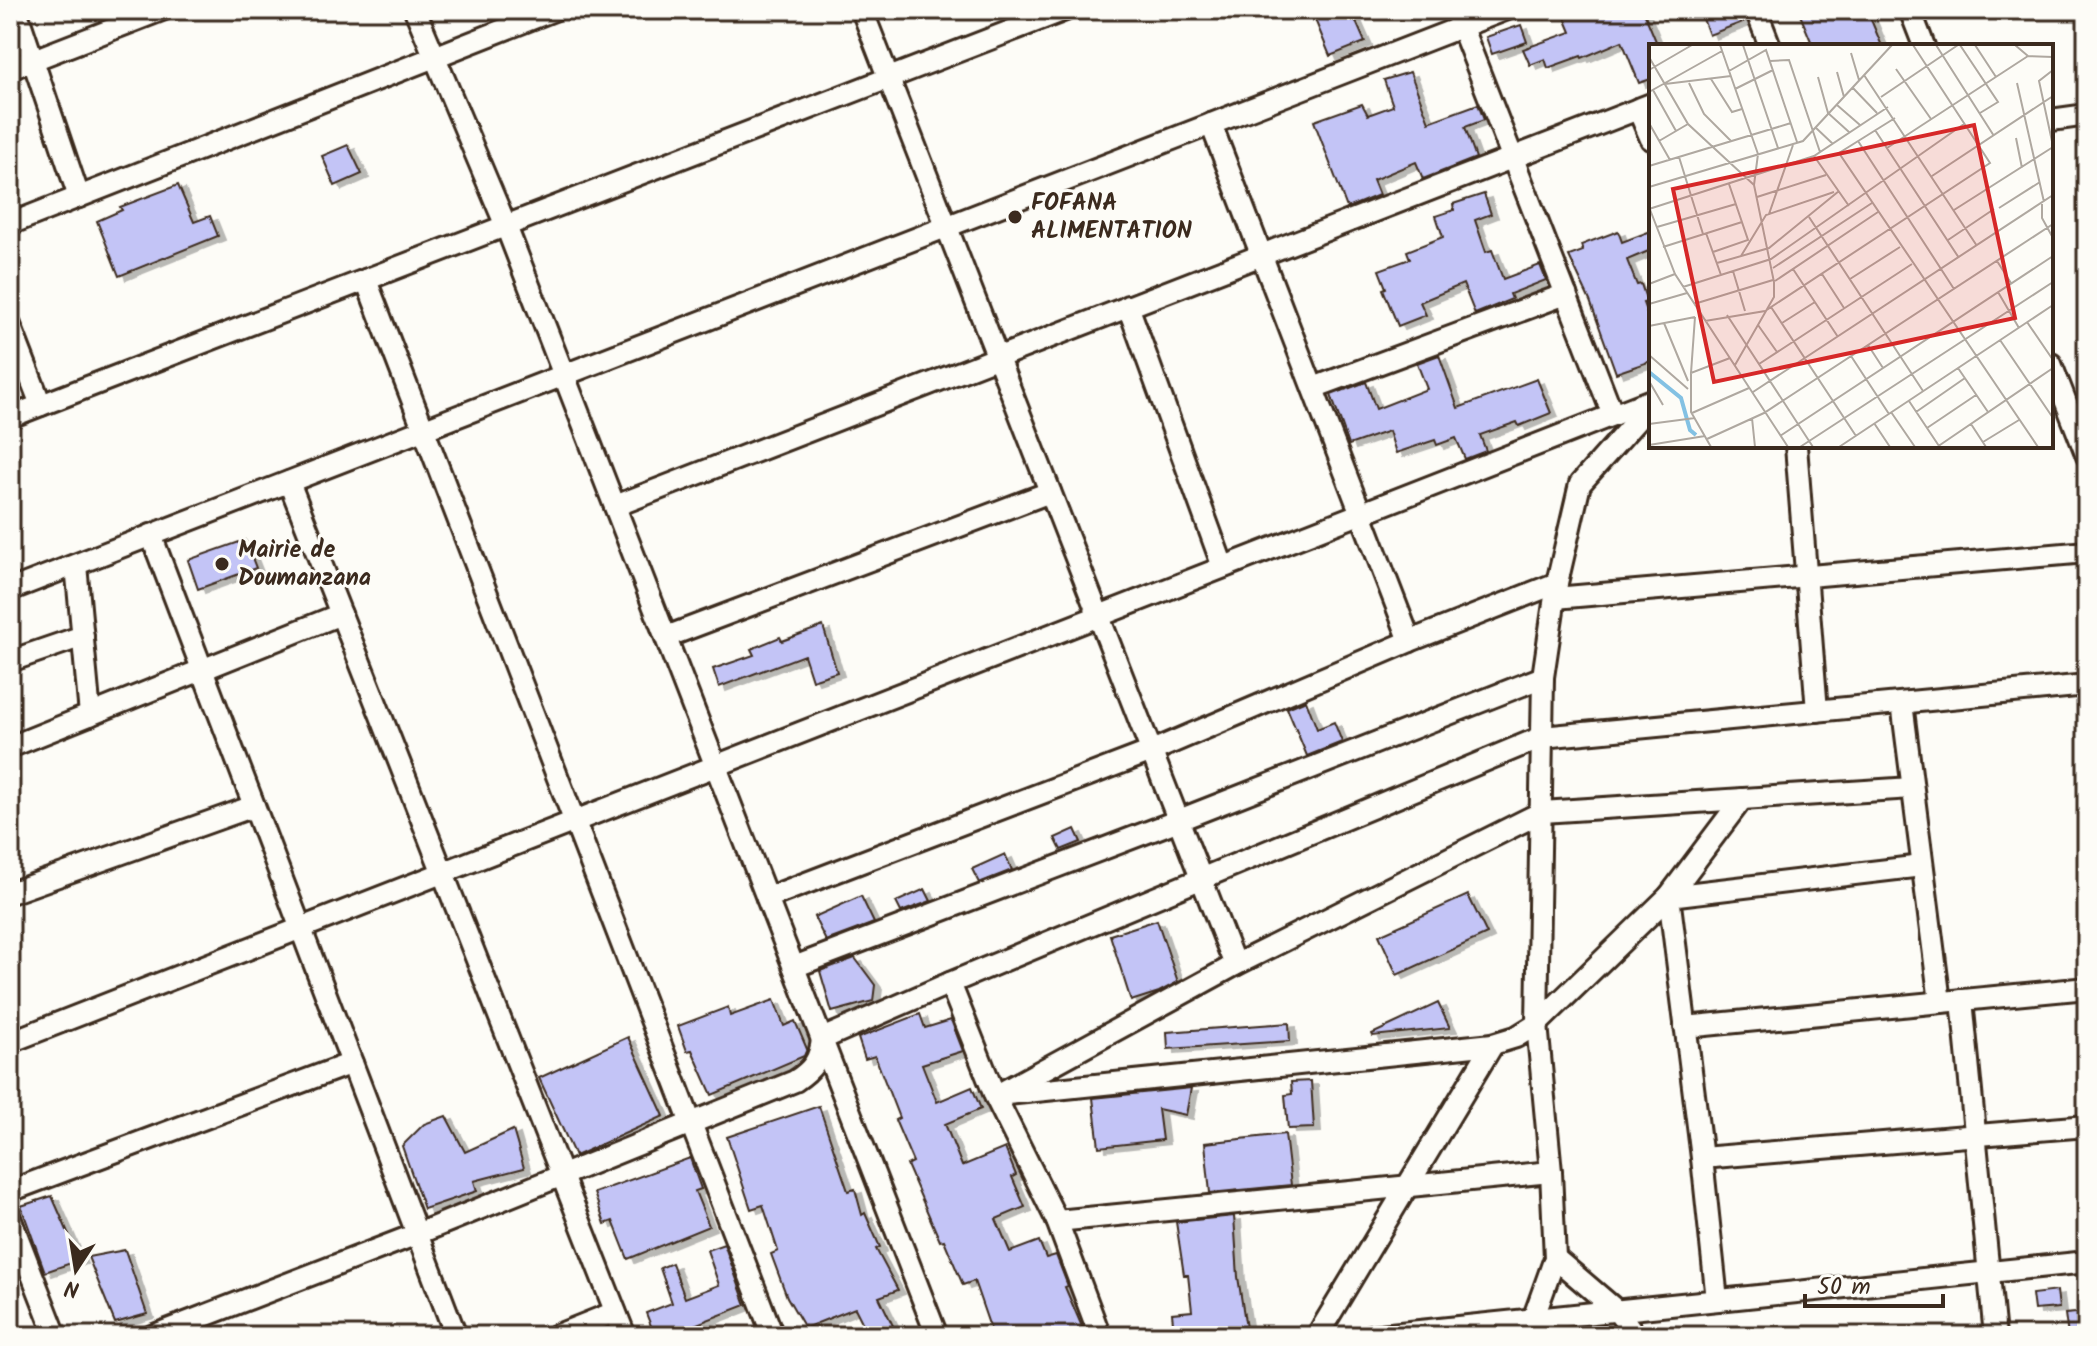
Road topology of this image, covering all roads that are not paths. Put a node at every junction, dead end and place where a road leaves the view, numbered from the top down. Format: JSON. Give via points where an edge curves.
{"nodes":[{"id":1,"x":16,"y":10,"type":"edge"},
{"id":2,"x":162,"y":10,"type":"edge"},
{"id":3,"x":415,"y":10,"type":"edge"},
{"id":4,"x":554,"y":10,"type":"edge"},
{"id":5,"x":862,"y":10,"type":"edge"},
{"id":6,"x":1065,"y":10,"type":"edge"},
{"id":7,"x":1505,"y":10,"type":"edge"},
{"id":8,"x":1756,"y":10,"type":"edge"},
{"id":9,"x":1910,"y":10,"type":"edge"},
{"id":10,"x":1019,"y":18,"type":"edge"},
{"id":11,"x":1458,"y":18,"type":"edge"},
{"id":12,"x":1769,"y":44,"type":"edge"},
{"id":13,"x":1923,"y":44,"type":"edge"},
{"id":14,"x":435,"y":57,"type":"junction"},
{"id":15,"x":33,"y":61,"type":"junction"},
{"id":16,"x":10,"y":69,"type":"edge"},
{"id":17,"x":889,"y":78,"type":"junction"},
{"id":18,"x":1645,"y":106,"type":"edge"},
{"id":19,"x":2087,"y":115,"type":"edge"},
{"id":20,"x":2053,"y":120,"type":"edge"},
{"id":21,"x":1211,"y":124,"type":"junction"},
{"id":22,"x":1649,"y":128,"type":"edge"},
{"id":23,"x":1513,"y":158,"type":"junction"},
{"id":24,"x":79,"y":197,"type":"junction"},
{"id":25,"x":10,"y":224,"type":"edge"},
{"id":26,"x":506,"y":226,"type":"junction"},
{"id":27,"x":947,"y":226,"type":"junction"},
{"id":28,"x":1261,"y":255,"type":"junction"},
{"id":29,"x":366,"y":280,"type":"junction"},
{"id":30,"x":1566,"y":294,"type":"junction"},
{"id":31,"x":1128,"y":306,"type":"junction"},
{"id":32,"x":10,"y":325,"type":"edge"},
{"id":33,"x":998,"y":357,"type":"junction"},
{"id":34,"x":2053,"y":369,"type":"edge"},
{"id":35,"x":565,"y":375,"type":"junction"},
{"id":36,"x":1313,"y":388,"type":"junction"},
{"id":37,"x":1649,"y":403,"type":"edge"},
{"id":38,"x":1649,"y":404,"type":"edge"},
{"id":39,"x":41,"y":405,"type":"junction"},
{"id":40,"x":1613,"y":415,"type":"junction"},
{"id":41,"x":10,"y":417,"type":"edge"},
{"id":42,"x":2073,"y":418,"type":"junction"},
{"id":43,"x":2053,"y":419,"type":"edge"},
{"id":44,"x":424,"y":430,"type":"junction"},
{"id":45,"x":1796,"y":448,"type":"edge"},
{"id":46,"x":2087,"y":456,"type":"edge"},
{"id":47,"x":289,"y":482,"type":"junction"},
{"id":48,"x":1050,"y":492,"type":"junction"},
{"id":49,"x":615,"y":506,"type":"junction"},
{"id":50,"x":1361,"y":514,"type":"junction"},
{"id":51,"x":151,"y":535,"type":"junction"},
{"id":52,"x":2087,"y":552,"type":"edge"},
{"id":53,"x":76,"y":565,"type":"junction"},
{"id":54,"x":1223,"y":567,"type":"junction"},
{"id":55,"x":1806,"y":576,"type":"junction"},
{"id":56,"x":10,"y":590,"type":"edge"},
{"id":57,"x":1556,"y":590,"type":"junction"},
{"id":58,"x":341,"y":614,"type":"junction"},
{"id":59,"x":1099,"y":616,"type":"junction"},
{"id":60,"x":83,"y":636,"type":"junction"},
{"id":61,"x":666,"y":637,"type":"junction"},
{"id":62,"x":1410,"y":641,"type":"junction"},
{"id":63,"x":10,"y":661,"type":"edge"},
{"id":64,"x":202,"y":670,"type":"junction"},
{"id":65,"x":1543,"y":677,"type":"junction"},
{"id":66,"x":2087,"y":685,"type":"edge"},
{"id":67,"x":1902,"y":703,"type":"junction"},
{"id":68,"x":1817,"y":711,"type":"junction"},
{"id":69,"x":90,"y":715,"type":"junction"},
{"id":70,"x":1542,"y":737,"type":"junction"},
{"id":71,"x":10,"y":747,"type":"edge"},
{"id":72,"x":1152,"y":751,"type":"junction"},
{"id":73,"x":716,"y":766,"type":"junction"},
{"id":74,"x":1912,"y":788,"type":"junction"},
{"id":75,"x":1742,"y":799,"type":"junction"},
{"id":76,"x":254,"y":806,"type":"junction"},
{"id":77,"x":1542,"y":812,"type":"junction"},
{"id":78,"x":1179,"y":820,"type":"junction"},
{"id":79,"x":574,"y":821,"type":"junction"},
{"id":80,"x":1922,"y":866,"type":"junction"},
{"id":81,"x":443,"y":873,"type":"junction"},
{"id":82,"x":1201,"y":878,"type":"junction"},
{"id":83,"x":10,"y":893,"type":"edge"},
{"id":84,"x":1669,"y":896,"type":"junction"},
{"id":85,"x":767,"y":898,"type":"junction"},
{"id":86,"x":301,"y":928,"type":"junction"},
{"id":87,"x":1235,"y":965,"type":"junction"},
{"id":88,"x":794,"y":967,"type":"junction"},
{"id":89,"x":950,"y":983,"type":"junction"},
{"id":90,"x":2087,"y":988,"type":"edge"},
{"id":91,"x":1962,"y":1000,"type":"junction"},
{"id":92,"x":1940,"y":1002,"type":"junction"},
{"id":93,"x":1537,"y":1024,"type":"junction"},
{"id":94,"x":1685,"y":1027,"type":"junction"},
{"id":95,"x":822,"y":1039,"type":"junction"},
{"id":96,"x":10,"y":1042,"type":"edge"},
{"id":97,"x":1493,"y":1044,"type":"junction"},
{"id":98,"x":352,"y":1063,"type":"junction"},
{"id":99,"x":995,"y":1096,"type":"junction"},
{"id":100,"x":691,"y":1125,"type":"junction"},
{"id":101,"x":2087,"y":1126,"type":"edge"},
{"id":102,"x":1975,"y":1135,"type":"junction"},
{"id":103,"x":1702,"y":1158,"type":"junction"},
{"id":104,"x":1551,"y":1172,"type":"junction"},
{"id":105,"x":562,"y":1176,"type":"junction"},
{"id":106,"x":1407,"y":1186,"type":"junction"},
{"id":107,"x":10,"y":1191,"type":"edge"},
{"id":108,"x":10,"y":1218,"type":"edge"},
{"id":109,"x":1057,"y":1221,"type":"junction"},
{"id":110,"x":417,"y":1234,"type":"junction"},
{"id":111,"x":1555,"y":1258,"type":"junction"},
{"id":112,"x":2087,"y":1262,"type":"edge"},
{"id":113,"x":1988,"y":1272,"type":"junction"},
{"id":114,"x":1717,"y":1300,"type":"junction"},
{"id":115,"x":1617,"y":1311,"type":"junction"},
{"id":116,"x":615,"y":1312,"type":"junction"},
{"id":117,"x":1530,"y":1328,"type":"edge"},
{"id":118,"x":56,"y":1336,"type":"edge"},
{"id":119,"x":152,"y":1336,"type":"edge"},
{"id":120,"x":456,"y":1336,"type":"edge"},
{"id":121,"x":555,"y":1336,"type":"edge"},
{"id":122,"x":625,"y":1336,"type":"edge"},
{"id":123,"x":773,"y":1336,"type":"edge"},
{"id":124,"x":937,"y":1336,"type":"edge"},
{"id":125,"x":1100,"y":1336,"type":"edge"},
{"id":126,"x":1317,"y":1336,"type":"edge"},
{"id":127,"x":1371,"y":1336,"type":"edge"},
{"id":128,"x":1636,"y":1336,"type":"edge"},
{"id":129,"x":1995,"y":1336,"type":"edge"}],
"edges":[{"from":1,"to":15,"type":"street"},
{"from":2,"to":15,"type":"street"},
{"from":3,"to":14,"type":"street"},
{"from":4,"to":14,"type":"street"},
{"from":5,"to":17,"type":"street"},
{"from":6,"to":10,"type":"street"},
{"from":7,"to":11,"type":"street"},
{"from":8,"to":12,"type":"street"},
{"from":9,"to":13,"type":"street"},
{"from":10,"to":17,"type":"street"},
{"from":11,"to":21,"type":"street"},
{"from":11,"to":23,"type":"street"},
{"from":14,"to":24,"type":"street"},
{"from":14,"to":26,"type":"street"},
{"from":15,"to":16,"type":"street"},
{"from":15,"to":24,"type":"street"},
{"from":17,"to":26,"type":"street"},
{"from":17,"to":27,"type":"street"},
{"from":18,"to":22,"type":"street"},
{"from":18,"to":23,"type":"street"},
{"from":19,"to":20,"type":"street"},
{"from":21,"to":27,"type":"street"},
{"from":21,"to":28,"type":"street"},
{"from":23,"to":28,"type":"street"},
{"from":23,"to":30,"type":"street"},
{"from":24,"to":25,"type":"street"},
{"from":26,"to":29,"type":"street"},
{"from":26,"to":35,"type":"street"},
{"from":27,"to":33,"type":"street"},
{"from":27,"to":35,"type":"street"},
{"from":28,"to":31,"type":"street"},
{"from":28,"to":36,"type":"street"},
{"from":29,"to":39,"type":"street"},
{"from":29,"to":44,"type":"street"},
{"from":30,"to":36,"type":"street"},
{"from":30,"to":40,"type":"street"},
{"from":31,"to":33,"type":"street"},
{"from":31,"to":54,"type":"street"},
{"from":32,"to":39,"type":"street"},
{"from":33,"to":48,"type":"street"},
{"from":33,"to":49,"type":"street"},
{"from":34,"to":42,"type":"street"},
{"from":35,"to":44,"type":"street"},
{"from":35,"to":49,"type":"street"},
{"from":36,"to":50,"type":"street"},
{"from":37,"to":40,"type":"street"},
{"from":38,"to":57,"type":"street","via":[[1580,484]]},
{"from":39,"to":41,"type":"street"},
{"from":40,"to":50,"type":"street"},
{"from":42,"to":43,"type":"street"},
{"from":42,"to":46,"type":"street"},
{"from":44,"to":47,"type":"street"},
{"from":44,"to":79,"type":"street"},
{"from":45,"to":55,"type":"street"},
{"from":47,"to":51,"type":"street"},
{"from":47,"to":58,"type":"street"},
{"from":48,"to":59,"type":"street"},
{"from":48,"to":61,"type":"street"},
{"from":49,"to":61,"type":"street"},
{"from":50,"to":54,"type":"street"},
{"from":50,"to":62,"type":"street"},
{"from":51,"to":53,"type":"street"},
{"from":51,"to":64,"type":"street"},
{"from":52,"to":55,"type":"street"},
{"from":53,"to":56,"type":"street"},
{"from":53,"to":60,"type":"street"},
{"from":54,"to":59,"type":"street"},
{"from":55,"to":57,"type":"street"},
{"from":55,"to":68,"type":"street"},
{"from":57,"to":62,"type":"street"},
{"from":57,"to":65,"type":"street"},
{"from":58,"to":64,"type":"street"},
{"from":58,"to":81,"type":"street"},
{"from":59,"to":72,"type":"street"},
{"from":59,"to":73,"type":"street"},
{"from":60,"to":63,"type":"street"},
{"from":60,"to":69,"type":"street"},
{"from":61,"to":73,"type":"street"},
{"from":62,"to":72,"type":"street"},
{"from":64,"to":69,"type":"street"},
{"from":64,"to":76,"type":"street"},
{"from":65,"to":70,"type":"street"},
{"from":65,"to":78,"type":"street"},
{"from":66,"to":67,"type":"street"},
{"from":67,"to":68,"type":"street"},
{"from":67,"to":74,"type":"street"},
{"from":68,"to":70,"type":"street"},
{"from":69,"to":71,"type":"street"},
{"from":70,"to":77,"type":"street"},
{"from":70,"to":82,"type":"street"},
{"from":72,"to":78,"type":"street"},
{"from":72,"to":85,"type":"street"},
{"from":73,"to":79,"type":"street"},
{"from":73,"to":85,"type":"street"},
{"from":74,"to":75,"type":"street"},
{"from":74,"to":80,"type":"street"},
{"from":75,"to":77,"type":"street"},
{"from":75,"to":84,"type":"street"},
{"from":76,"to":83,"type":"street"},
{"from":76,"to":86,"type":"street"},
{"from":77,"to":87,"type":"street"},
{"from":77,"to":93,"type":"street"},
{"from":78,"to":82,"type":"street"},
{"from":78,"to":88,"type":"street"},
{"from":79,"to":81,"type":"street"},
{"from":79,"to":100,"type":"street"},
{"from":80,"to":84,"type":"street"},
{"from":80,"to":92,"type":"street"},
{"from":81,"to":86,"type":"street"},
{"from":81,"to":105,"type":"street"},
{"from":82,"to":87,"type":"street"},
{"from":82,"to":89,"type":"street"},
{"from":84,"to":93,"type":"street"},
{"from":84,"to":94,"type":"street"},
{"from":85,"to":88,"type":"street"},
{"from":86,"to":96,"type":"street"},
{"from":86,"to":98,"type":"street"},
{"from":87,"to":99,"type":"street"},
{"from":88,"to":95,"type":"street"},
{"from":89,"to":95,"type":"street"},
{"from":89,"to":99,"type":"street"},
{"from":90,"to":91,"type":"street"},
{"from":91,"to":92,"type":"street"},
{"from":91,"to":102,"type":"street"},
{"from":92,"to":94,"type":"street"},
{"from":93,"to":97,"type":"street"},
{"from":93,"to":104,"type":"street"},
{"from":94,"to":103,"type":"street"},
{"from":95,"to":100,"type":"street","via":[[818,1060],[803,1076]]},
{"from":95,"to":124,"type":"street"},
{"from":97,"to":99,"type":"street"},
{"from":97,"to":106,"type":"street"},
{"from":98,"to":107,"type":"street"},
{"from":98,"to":110,"type":"street"},
{"from":99,"to":109,"type":"street"},
{"from":100,"to":105,"type":"street"},
{"from":100,"to":123,"type":"street"},
{"from":101,"to":102,"type":"street"},
{"from":102,"to":103,"type":"street"},
{"from":102,"to":113,"type":"street"},
{"from":103,"to":114,"type":"street"},
{"from":104,"to":106,"type":"street"},
{"from":104,"to":111,"type":"street"},
{"from":105,"to":110,"type":"street"},
{"from":105,"to":116,"type":"street"},
{"from":106,"to":109,"type":"street"},
{"from":106,"to":126,"type":"street"},
{"from":108,"to":118,"type":"street"},
{"from":109,"to":125,"type":"street"},
{"from":110,"to":119,"type":"street"},
{"from":110,"to":120,"type":"street"},
{"from":111,"to":115,"type":"street"},
{"from":111,"to":117,"type":"street"},
{"from":112,"to":113,"type":"street"},
{"from":113,"to":114,"type":"street"},
{"from":113,"to":129,"type":"street"},
{"from":114,"to":115,"type":"street"},
{"from":115,"to":117,"type":"street"},
{"from":115,"to":128,"type":"street"},
{"from":116,"to":121,"type":"street"},
{"from":116,"to":122,"type":"street"},
{"from":117,"to":127,"type":"street"}]}
